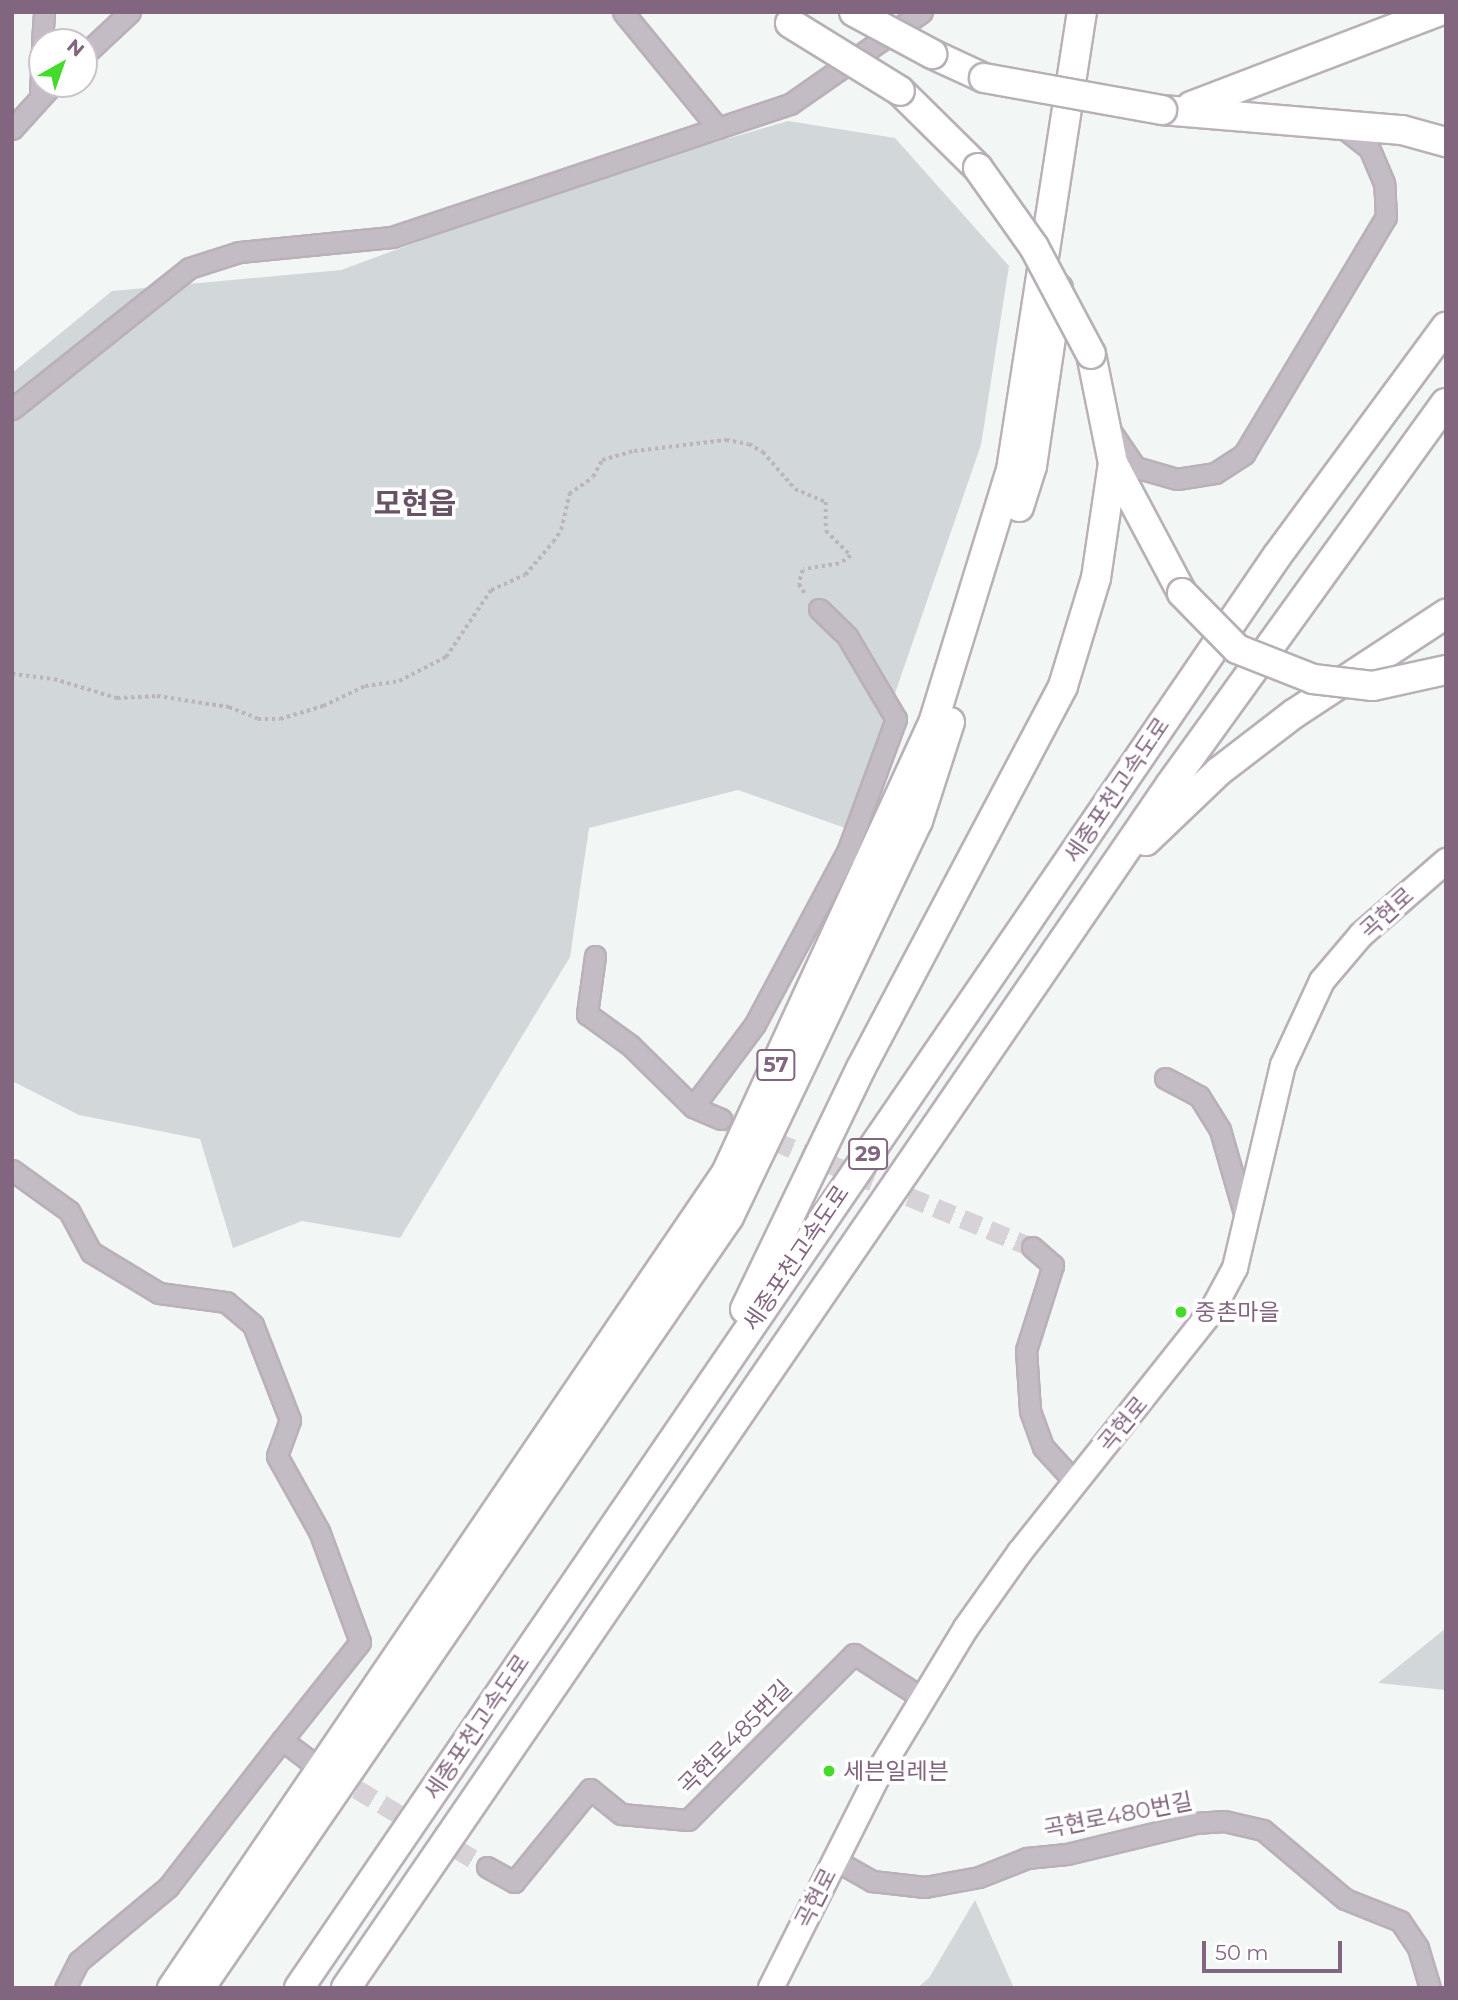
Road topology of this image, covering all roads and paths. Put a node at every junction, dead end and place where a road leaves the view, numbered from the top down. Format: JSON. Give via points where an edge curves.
{"nodes":[{"id":1,"x":130,"y":12,"type":"edge"},
{"id":2,"x":623,"y":12,"type":"edge"},
{"id":3,"x":854,"y":12,"type":"edge"},
{"id":4,"x":922,"y":12,"type":"edge"},
{"id":5,"x":1082,"y":12,"type":"edge"},
{"id":6,"x":1099,"y":12,"type":"edge"},
{"id":7,"x":1437,"y":12,"type":"edge"},
{"id":8,"x":783,"y":18,"type":"edge"},
{"id":9,"x":98,"y":42,"type":"edge"},
{"id":10,"x":39,"y":98,"type":"edge"},
{"id":11,"x":1169,"y":110,"type":"junction"},
{"id":12,"x":1339,"y":124,"type":"junction"},
{"id":13,"x":718,"y":128,"type":"junction"},
{"id":14,"x":12,"y":129,"type":"edge"},
{"id":15,"x":1446,"y":142,"type":"edge"},
{"id":16,"x":1446,"y":327,"type":"edge"},
{"id":17,"x":1446,"y":403,"type":"edge"},
{"id":18,"x":12,"y":410,"type":"edge"},
{"id":19,"x":1105,"y":423,"type":"junction"},
{"id":20,"x":1112,"y":463,"type":"junction"},
{"id":21,"x":819,"y":609,"type":"joint"},
{"id":22,"x":1446,"y":614,"type":"edge"},
{"id":23,"x":1446,"y":670,"type":"edge"},
{"id":24,"x":12,"y":674,"type":"edge"},
{"id":25,"x":1446,"y":861,"type":"edge"},
{"id":26,"x":1056,"y":952,"type":"junction"},
{"id":27,"x":595,"y":956,"type":"dead end"},
{"id":28,"x":1165,"y":1078,"type":"dead end"},
{"id":29,"x":693,"y":1107,"type":"junction"},
{"id":30,"x":721,"y":1119,"type":"tunnel mouth"},
{"id":31,"x":12,"y":1170,"type":"edge"},
{"id":32,"x":1247,"y":1225,"type":"junction"},
{"id":33,"x":1032,"y":1247,"type":"tunnel mouth"},
{"id":34,"x":703,"y":1395,"type":"junction"},
{"id":35,"x":1075,"y":1482,"type":"junction"},
{"id":36,"x":921,"y":1697,"type":"junction"},
{"id":37,"x":282,"y":1740,"type":"junction"},
{"id":38,"x":307,"y":1759,"type":"dead end"},
{"id":39,"x":835,"y":1860,"type":"junction"},
{"id":40,"x":487,"y":1867,"type":"tunnel mouth"},
{"id":41,"x":65,"y":1988,"type":"edge"},
{"id":42,"x":172,"y":1988,"type":"edge"},
{"id":43,"x":200,"y":1988,"type":"edge"},
{"id":44,"x":299,"y":1988,"type":"edge"},
{"id":45,"x":346,"y":1988,"type":"edge"},
{"id":46,"x":771,"y":1988,"type":"edge"},
{"id":47,"x":1430,"y":1988,"type":"edge"}],
"edges":[{"from":1,"to":9,"type":"street"},
{"from":2,"to":13,"type":"street"},
{"from":3,"to":11,"type":"highway","bridge":true,"via":[[984,78]]},
{"from":4,"to":13,"type":"street","via":[[790,104]]},
{"from":5,"to":42,"type":"highway","number":"57","via":[[1011,470],[991,536],[934,720],[726,1173]]},
{"from":6,"to":43,"type":"highway","number":"57","via":[[1032,466],[918,821],[729,1217]]},
{"from":7,"to":11,"type":"highway"},
{"from":8,"to":19,"type":"highway","bridge":true,"via":[[900,91],[978,168],[1034,247],[1091,354]]},
{"from":10,"to":14,"type":"street"},
{"from":11,"to":12,"type":"highway"},
{"from":12,"to":15,"type":"highway","via":[[1402,130]]},
{"from":12,"to":19,"type":"street","via":[[1369,148],[1384,183],[1386,217],[1244,454],[1215,473],[1177,479],[1135,467]]},
{"from":13,"to":18,"type":"street","via":[[392,237],[239,252],[189,268]]},
{"from":16,"to":34,"type":"highway","name":"세종포천고속도로","number":"29","via":[[1277,556]]},
{"from":17,"to":26,"type":"highway","name":"세종포천고속도로","number":"29","via":[[1296,606]]},
{"from":19,"to":20,"type":"highway"},
{"from":20,"to":23,"type":"highway","bridge":true,"via":[[1182,593],[1237,649],[1313,679],[1373,686]]},
{"from":20,"to":34,"type":"highway","via":[[1096,578],[1063,686],[862,1068]]},
{"from":21,"to":24,"type":"path","via":[[799,584],[803,570],[839,564],[851,556],[826,531],[827,502],[795,489],[763,452],[726,440],[634,451],[602,460],[593,477],[569,494],[561,530],[553,542],[525,575],[491,590],[446,657],[399,681],[365,687],[323,706],[280,719],[258,719],[229,707],[164,697],[117,698],[54,679]]},
{"from":21,"to":29,"type":"street","via":[[847,636],[896,719],[847,852],[755,1024]]},
{"from":22,"to":26,"type":"highway","via":[[1295,713],[1218,772],[1152,834]]},
{"from":25,"to":32,"type":"main road","name":"곡현로","via":[[1360,936],[1322,981],[1283,1065]]},
{"from":26,"to":45,"type":"highway","name":"세종포천고속도로","number":"29"},
{"from":27,"to":29,"type":"street","via":[[587,1014],[630,1045]]},
{"from":28,"to":32,"type":"street","via":[[1199,1096],[1220,1130]]},
{"from":29,"to":30,"type":"street"},
{"from":31,"to":37,"type":"street","via":[[69,1211],[91,1252],[159,1293],[226,1302],[253,1325],[290,1420],[277,1457],[319,1531],[360,1642]]},
{"from":32,"to":35,"type":"main road","name":"곡현로","via":[[1235,1268],[1213,1309]]},
{"from":33,"to":35,"type":"street","via":[[1054,1265],[1026,1350],[1030,1411],[1043,1447]]},
{"from":34,"to":44,"type":"highway","name":"세종포천고속도로","number":"29"},
{"from":35,"to":36,"type":"main road","name":"곡현로","via":[[1020,1552]]},
{"from":36,"to":39,"type":"main road","name":"곡현로"},
{"from":36,"to":40,"type":"street","name":"곡현로485번길","via":[[854,1654],[688,1820],[621,1814],[590,1789],[514,1881]]},
{"from":37,"to":38,"type":"street"},
{"from":37,"to":41,"type":"street","via":[[169,1887],[79,1961]]},
{"from":39,"to":46,"type":"main road","name":"곡현로"},
{"from":39,"to":47,"type":"street","name":"곡현로480번길","via":[[872,1881],[925,1887],[979,1877],[1027,1858],[1224,1821],[1263,1830],[1345,1899],[1399,1921],[1418,1948]]}]}
